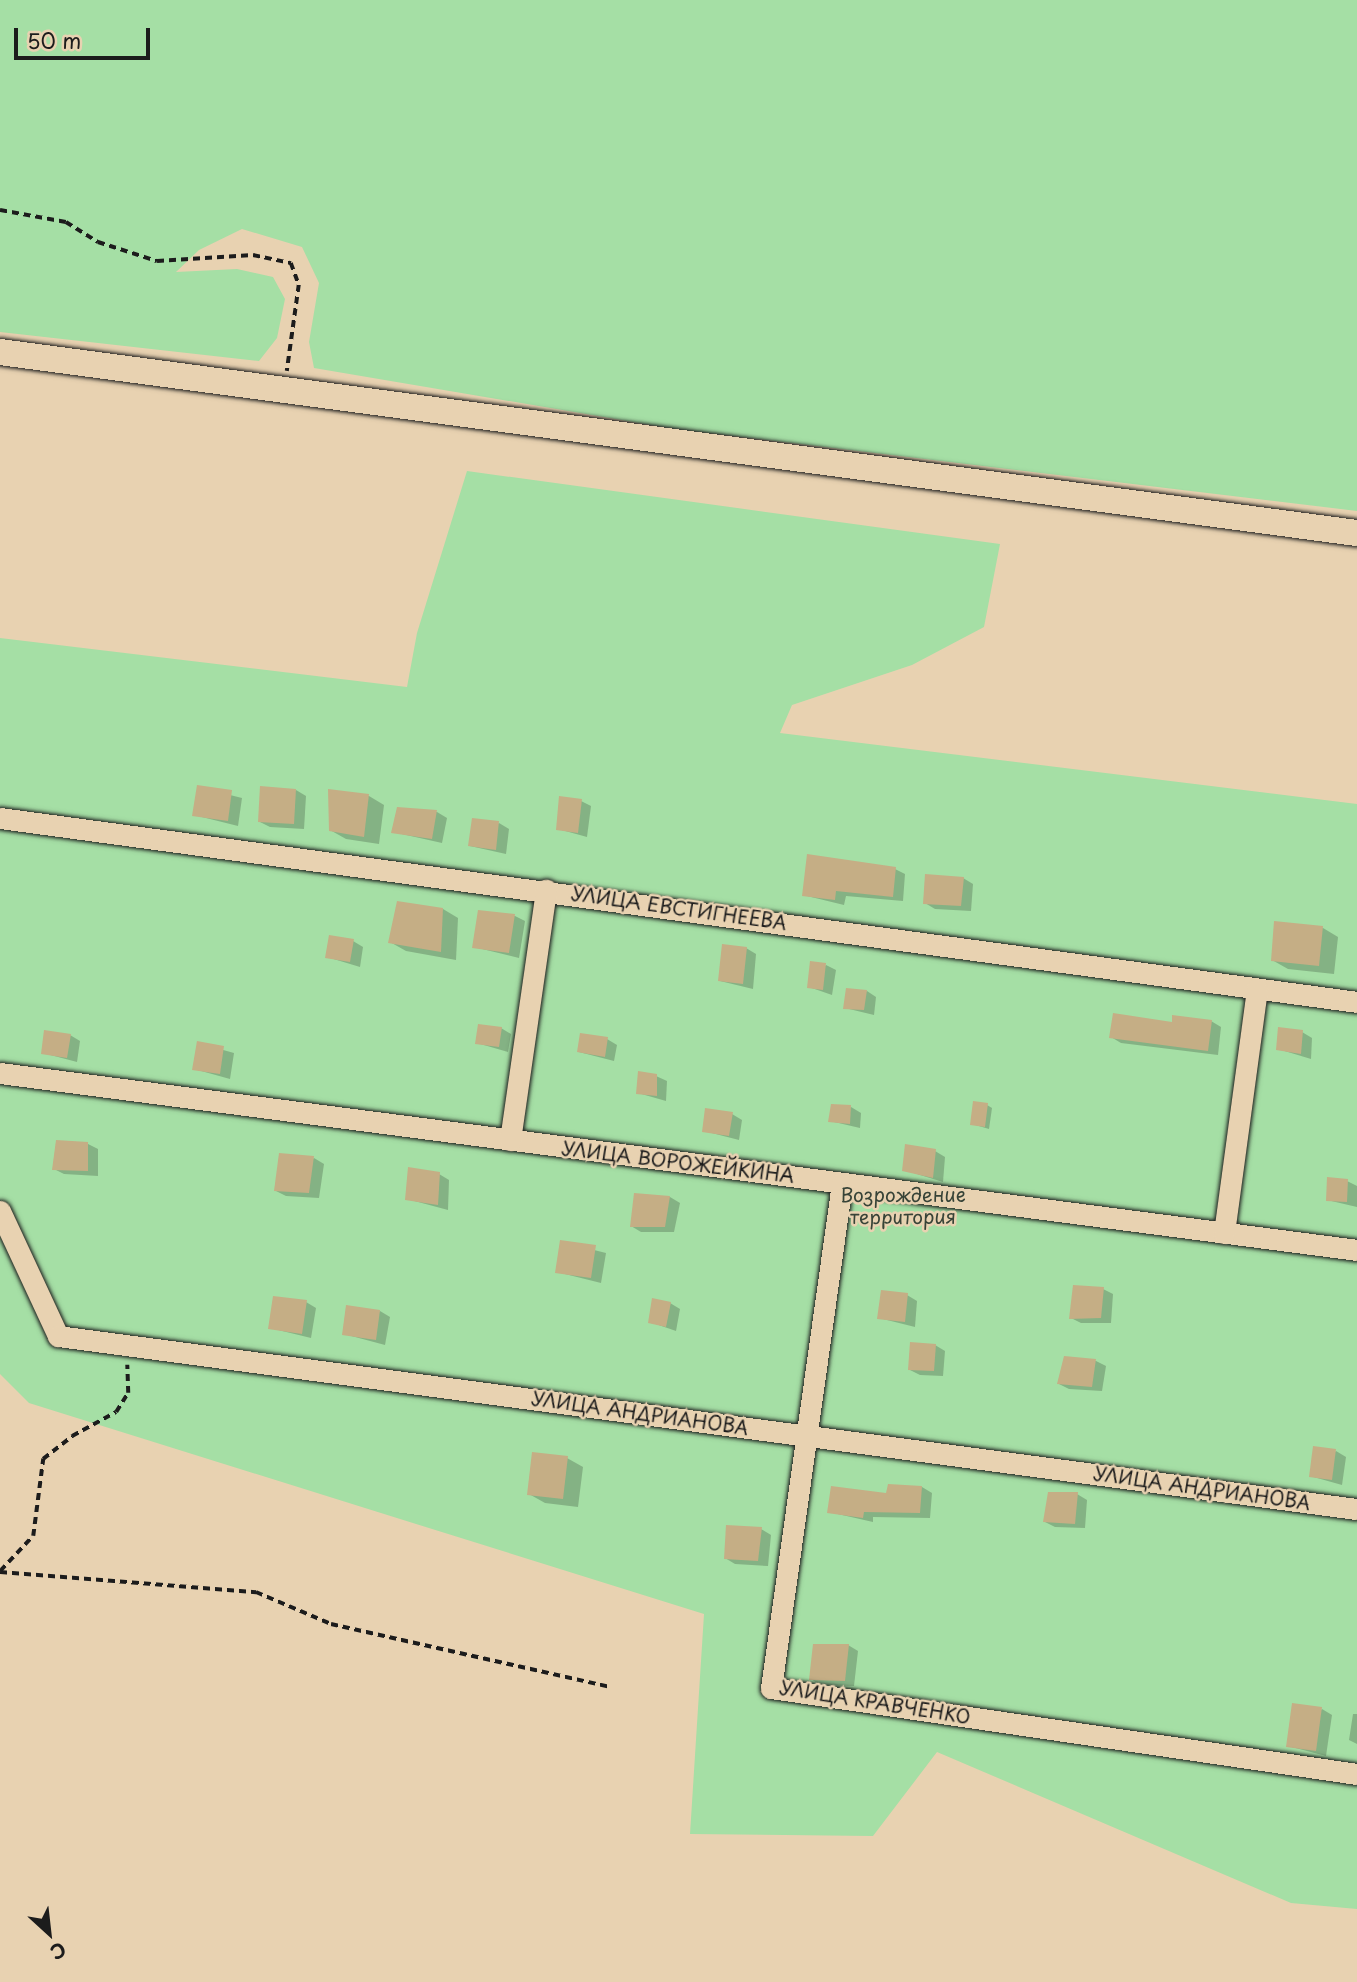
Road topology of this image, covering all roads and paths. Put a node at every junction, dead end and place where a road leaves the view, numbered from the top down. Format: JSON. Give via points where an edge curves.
{"nodes":[{"id":1,"x":0,"y":210,"type":"edge"},
{"id":2,"x":0,"y":352,"type":"edge"},
{"id":3,"x":285,"y":391,"type":"junction"},
{"id":4,"x":1357,"y":533,"type":"edge"},
{"id":5,"x":0,"y":818,"type":"edge"},
{"id":6,"x":546,"y":890,"type":"junction"},
{"id":7,"x":1257,"y":989,"type":"junction"},
{"id":8,"x":1357,"y":1002,"type":"edge"},
{"id":9,"x":0,"y":1073,"type":"edge"},
{"id":10,"x":510,"y":1140,"type":"junction"},
{"id":11,"x":842,"y":1183,"type":"junction"},
{"id":12,"x":0,"y":1212,"type":"edge"},
{"id":13,"x":1224,"y":1233,"type":"junction"},
{"id":14,"x":1357,"y":1250,"type":"edge"},
{"id":15,"x":126,"y":1345,"type":"junction"},
{"id":16,"x":806,"y":1436,"type":"junction"},
{"id":17,"x":1357,"y":1509,"type":"edge"},
{"id":18,"x":0,"y":1571,"type":"edge"},
{"id":19,"x":611,"y":1686,"type":"dead end"},
{"id":20,"x":1357,"y":1774,"type":"edge"}],
"edges":[{"from":1,"to":3,"type":"path","via":[[66,222],[98,242],[157,261],[253,255],[291,263],[299,285]]},
{"from":2,"to":3,"type":"main road"},
{"from":3,"to":4,"type":"main road"},
{"from":5,"to":6,"type":"street","name":"УЛИЦА ЕВСТИГНЕЕВА"},
{"from":6,"to":7,"type":"street","name":"УЛИЦА ЕВСТИГНЕЕВА"},
{"from":6,"to":10,"type":"street"},
{"from":7,"to":8,"type":"street","name":"УЛИЦА ЕВСТИГНЕЕВА"},
{"from":7,"to":13,"type":"street"},
{"from":9,"to":10,"type":"street","name":"УЛИЦА ВОРОЖЕЙКИНА"},
{"from":10,"to":11,"type":"street","name":"УЛИЦА ВОРОЖЕЙКИНА"},
{"from":11,"to":13,"type":"street","name":"УЛИЦА ВОРОЖЕЙКИНА"},
{"from":11,"to":16,"type":"street","name":"УЛИЦА КРАВЧЕНКО"},
{"from":12,"to":15,"type":"street","name":"УЛИЦА АНДРИАНОВА","via":[[58,1336]]},
{"from":13,"to":14,"type":"street","name":"УЛИЦА ВОРОЖЕЙКИНА"},
{"from":15,"to":16,"type":"street","name":"УЛИЦА АНДРИАНОВА"},
{"from":15,"to":18,"type":"path","via":[[128,1393],[116,1412],[72,1436],[43,1460],[33,1536]]},
{"from":16,"to":17,"type":"street","name":"УЛИЦА АНДРИАНОВА"},
{"from":16,"to":20,"type":"street","name":"УЛИЦА КРАВЧЕНКО","via":[[771,1688]]},
{"from":18,"to":19,"type":"path","via":[[256,1592],[331,1623]]}]}
